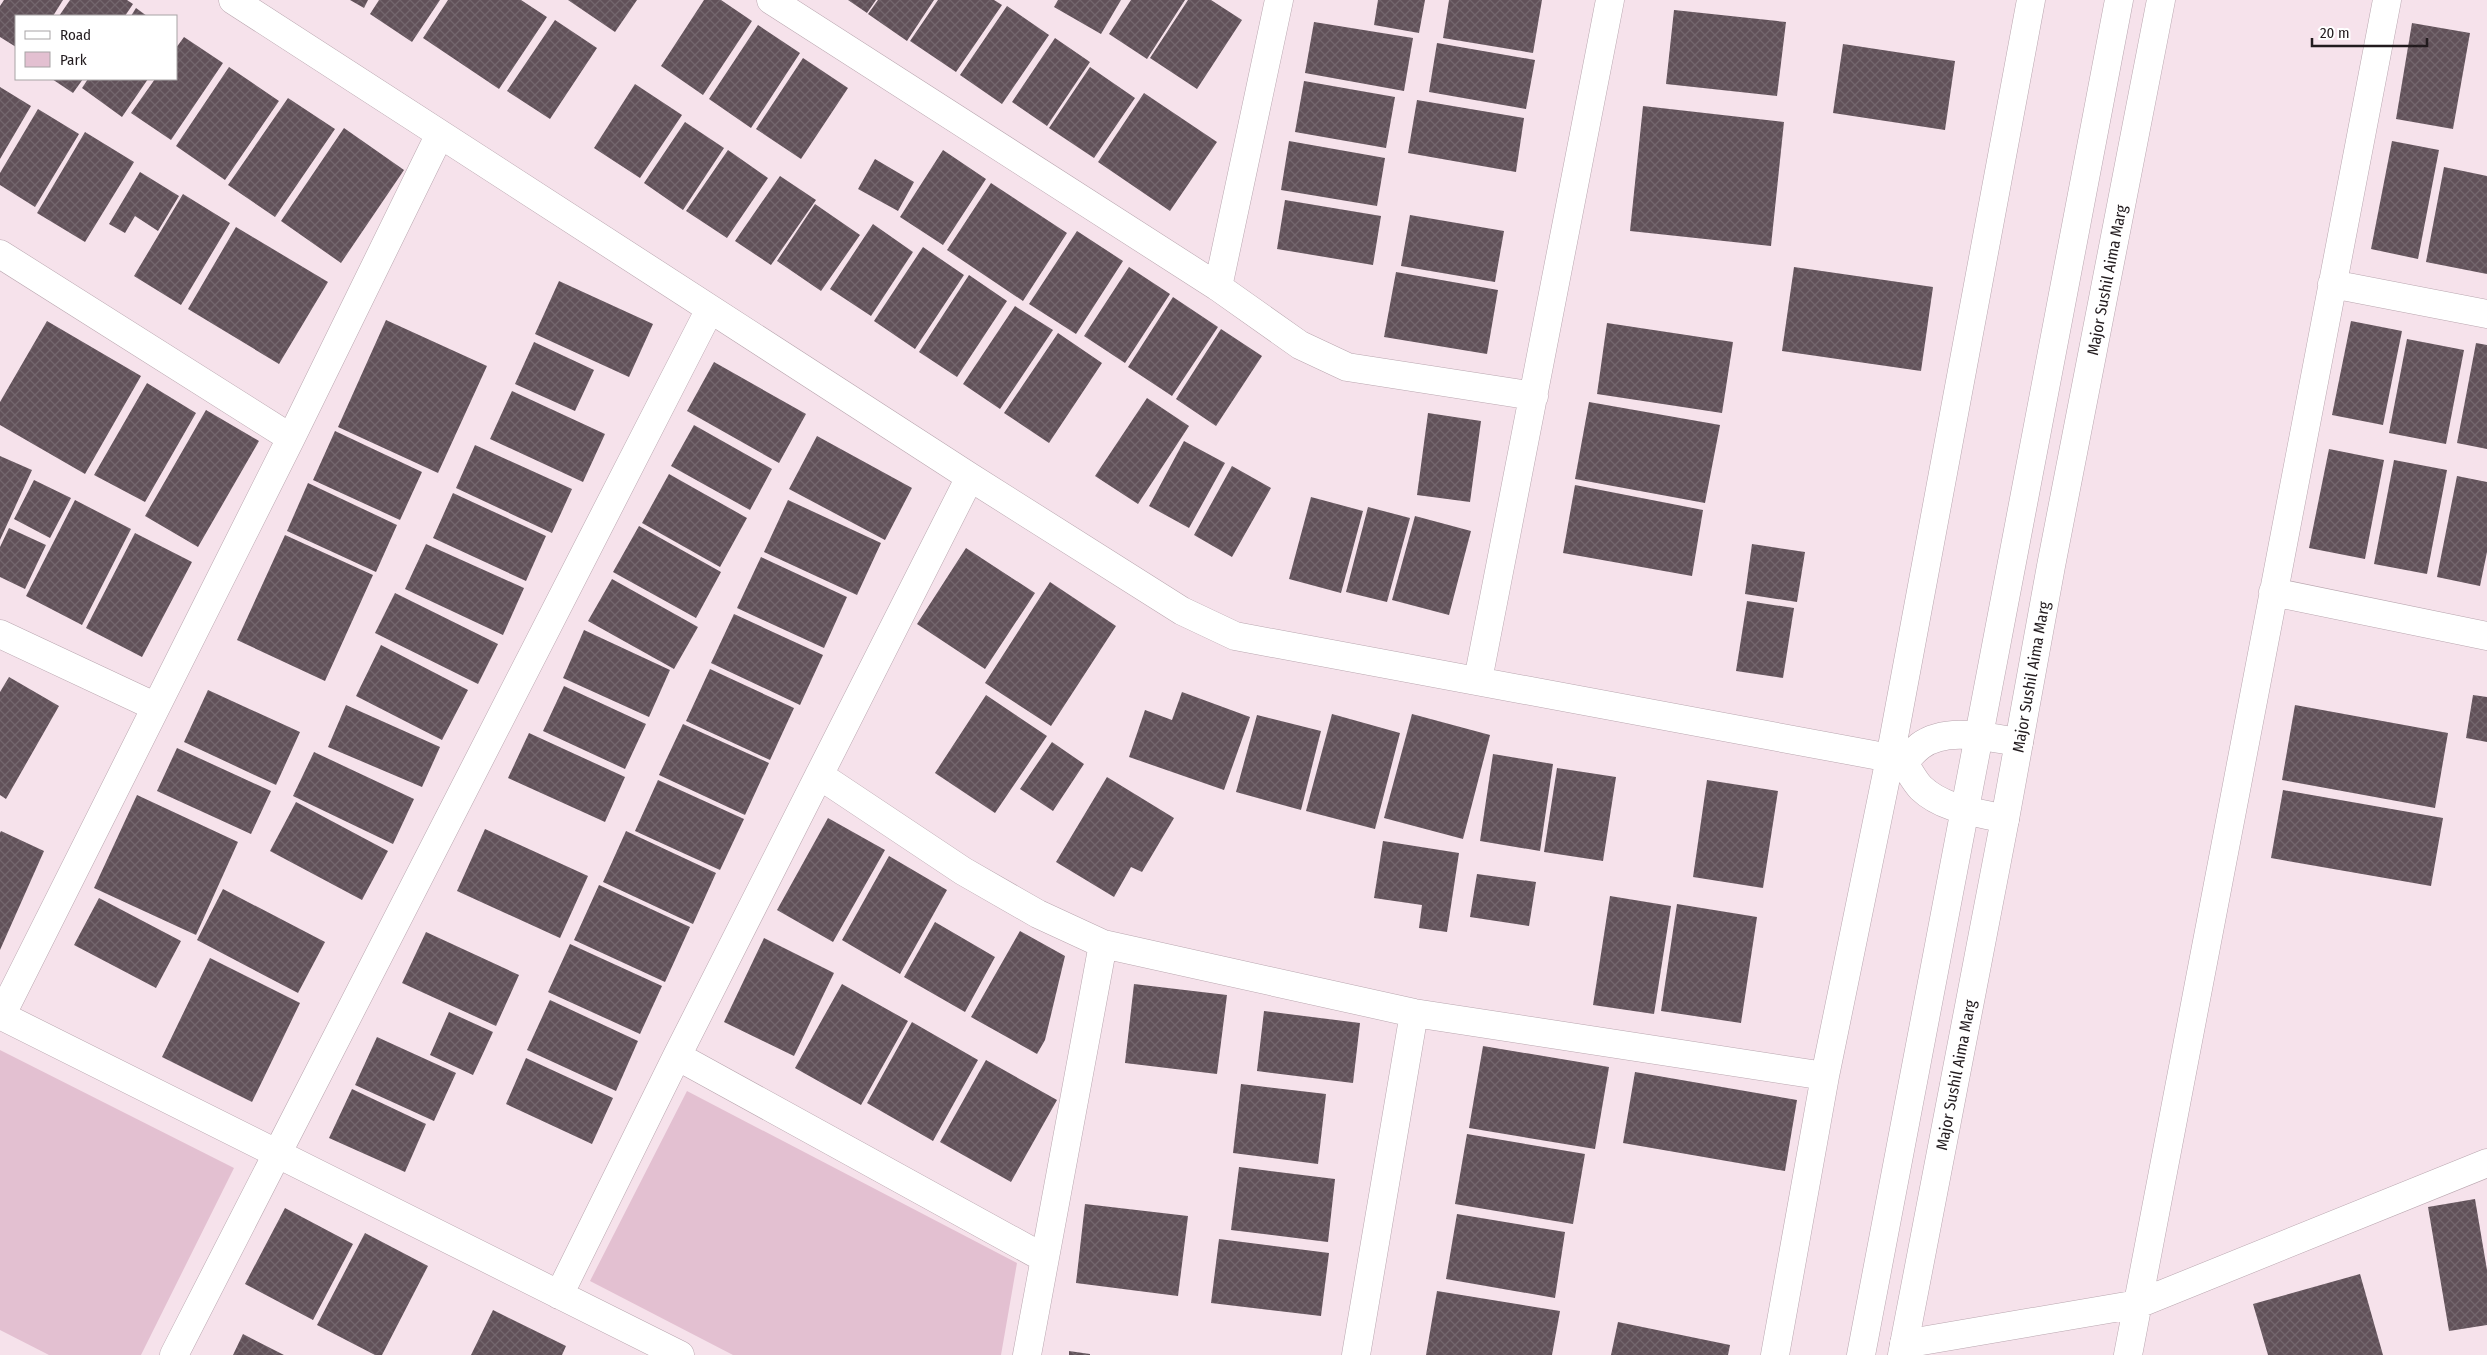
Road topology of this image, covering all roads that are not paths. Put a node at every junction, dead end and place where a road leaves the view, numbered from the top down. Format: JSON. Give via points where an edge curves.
{"nodes":[{"id":1,"x":233,"y":0,"type":"edge"},
{"id":2,"x":771,"y":0,"type":"edge"},
{"id":3,"x":1610,"y":0,"type":"edge"},
{"id":4,"x":2031,"y":0,"type":"edge"},
{"id":5,"x":2119,"y":0,"type":"edge"},
{"id":6,"x":2161,"y":0,"type":"edge"},
{"id":7,"x":2387,"y":0,"type":"edge"},
{"id":8,"x":1270,"y":4,"type":"edge"},
{"id":9,"x":440,"y":134,"type":"junction"},
{"id":10,"x":0,"y":254,"type":"edge"},
{"id":11,"x":2332,"y":284,"type":"junction"},
{"id":12,"x":1218,"y":287,"type":"junction"},
{"id":13,"x":710,"y":309,"type":"junction"},
{"id":14,"x":2487,"y":314,"type":"edge"},
{"id":15,"x":1534,"y":396,"type":"junction"},
{"id":16,"x":290,"y":438,"type":"junction"},
{"id":17,"x":970,"y":477,"type":"junction"},
{"id":18,"x":2273,"y":592,"type":"junction"},
{"id":19,"x":0,"y":634,"type":"edge"},
{"id":20,"x":2487,"y":636,"type":"edge"},
{"id":21,"x":1478,"y":680,"type":"junction"},
{"id":22,"x":156,"y":707,"type":"junction"},
{"id":23,"x":1978,"y":736,"type":"junction"},
{"id":24,"x":2019,"y":742,"type":"junction"},
{"id":25,"x":1896,"y":760,"type":"junction"},
{"id":26,"x":819,"y":775,"type":"junction"},
{"id":27,"x":1965,"y":810,"type":"junction"},
{"id":28,"x":2005,"y":819,"type":"junction"},
{"id":29,"x":1103,"y":944,"type":"junction"},
{"id":30,"x":1414,"y":1013,"type":"junction"},
{"id":31,"x":0,"y":1016,"type":"edge"},
{"id":32,"x":677,"y":1056,"type":"junction"},
{"id":33,"x":1825,"y":1076,"type":"junction"},
{"id":34,"x":278,"y":1154,"type":"junction"},
{"id":35,"x":2487,"y":1163,"type":"edge"},
{"id":36,"x":1044,"y":1258,"type":"junction"},
{"id":37,"x":559,"y":1295,"type":"junction"},
{"id":38,"x":2138,"y":1304,"type":"junction"},
{"id":39,"x":1903,"y":1349,"type":"edge"},
{"id":40,"x":174,"y":1355,"type":"edge"},
{"id":41,"x":680,"y":1355,"type":"edge"},
{"id":42,"x":1028,"y":1355,"type":"edge"},
{"id":43,"x":1356,"y":1355,"type":"edge"},
{"id":44,"x":1775,"y":1355,"type":"edge"},
{"id":45,"x":1861,"y":1355,"type":"edge"},
{"id":46,"x":2128,"y":1355,"type":"edge"}],
"edges":[{"from":1,"to":9,"type":"street"},
{"from":2,"to":12,"type":"street"},
{"from":3,"to":15,"type":"street"},
{"from":4,"to":25,"type":"street"},
{"from":5,"to":23,"type":"street"},
{"from":6,"to":24,"type":"street","name":"Major Sushil Aima Marg"},
{"from":7,"to":11,"type":"street"},
{"from":8,"to":12,"type":"street"},
{"from":9,"to":13,"type":"street"},
{"from":9,"to":16,"type":"street"},
{"from":10,"to":16,"type":"street"},
{"from":11,"to":14,"type":"street"},
{"from":11,"to":18,"type":"street"},
{"from":12,"to":15,"type":"street","via":[[1300,345],[1347,367]]},
{"from":13,"to":17,"type":"street"},
{"from":13,"to":34,"type":"street"},
{"from":15,"to":21,"type":"street"},
{"from":16,"to":22,"type":"street"},
{"from":17,"to":21,"type":"street","via":[[1182,611],[1235,636]]},
{"from":17,"to":26,"type":"street"},
{"from":18,"to":20,"type":"street"},
{"from":18,"to":38,"type":"street"},
{"from":19,"to":22,"type":"street"},
{"from":21,"to":25,"type":"street"},
{"from":22,"to":31,"type":"street"},
{"from":23,"to":24,"type":"street"},
{"from":23,"to":25,"type":"street","via":[[1964,734],[1934,739]]},
{"from":23,"to":27,"type":"street"},
{"from":24,"to":28,"type":"street","name":"Major Sushil Aima Marg"},
{"from":25,"to":27,"type":"street","via":[[1919,787],[1935,799]]},
{"from":25,"to":33,"type":"street"},
{"from":26,"to":29,"type":"street","via":[[963,871],[1038,914]]},
{"from":26,"to":32,"type":"street"},
{"from":27,"to":28,"type":"street"},
{"from":27,"to":45,"type":"street"},
{"from":28,"to":39,"type":"street","name":"Major Sushil Aima Marg"},
{"from":29,"to":30,"type":"street"},
{"from":29,"to":36,"type":"street"},
{"from":30,"to":33,"type":"street"},
{"from":30,"to":43,"type":"street"},
{"from":31,"to":34,"type":"street"},
{"from":32,"to":36,"type":"street"},
{"from":32,"to":37,"type":"street"},
{"from":33,"to":44,"type":"street"},
{"from":34,"to":37,"type":"street"},
{"from":34,"to":40,"type":"street"},
{"from":35,"to":38,"type":"street"},
{"from":36,"to":42,"type":"street"},
{"from":37,"to":41,"type":"street"},
{"from":38,"to":39,"type":"street"},
{"from":38,"to":46,"type":"street"}]}
